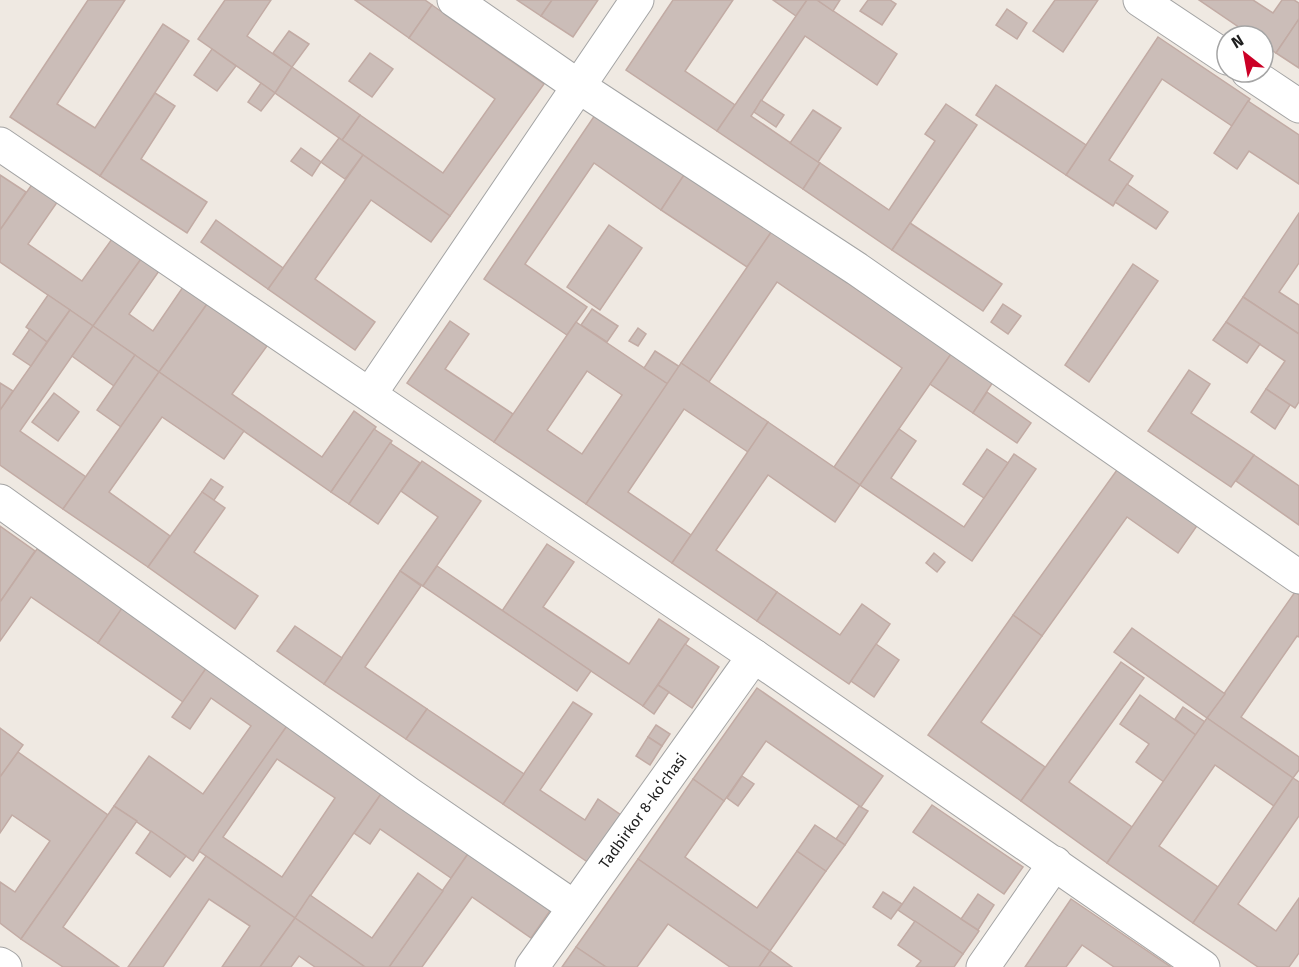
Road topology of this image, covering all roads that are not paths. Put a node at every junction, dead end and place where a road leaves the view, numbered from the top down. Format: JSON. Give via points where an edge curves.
{"nodes":[{"id":1,"x":454,"y":0,"type":"edge"},
{"id":2,"x":637,"y":0,"type":"edge"},
{"id":3,"x":1140,"y":0,"type":"edge"},
{"id":4,"x":1215,"y":50,"type":"edge"},
{"id":5,"x":1266,"y":84,"type":"edge"},
{"id":6,"x":578,"y":86,"type":"junction"},
{"id":7,"x":1299,"y":106,"type":"edge"},
{"id":8,"x":0,"y":144,"type":"edge"},
{"id":9,"x":370,"y":394,"type":"junction"},
{"id":10,"x":0,"y":501,"type":"edge"},
{"id":11,"x":1299,"y":577,"type":"edge"},
{"id":12,"x":754,"y":656,"type":"junction"},
{"id":13,"x":1054,"y":863,"type":"junction"},
{"id":14,"x":574,"y":907,"type":"junction"},
{"id":15,"x":0,"y":964,"type":"edge"},
{"id":16,"x":5,"y":967,"type":"edge"},
{"id":17,"x":532,"y":967,"type":"edge"},
{"id":18,"x":983,"y":967,"type":"edge"},
{"id":19,"x":1203,"y":967,"type":"edge"}],
"edges":[{"from":1,"to":6,"type":"street"},
{"from":2,"to":6,"type":"street"},
{"from":3,"to":4,"type":"street"},
{"from":5,"to":7,"type":"street"},
{"from":6,"to":9,"type":"street"},
{"from":6,"to":11,"type":"street","via":[[857,269]]},
{"from":8,"to":9,"type":"street"},
{"from":9,"to":12,"type":"street"},
{"from":10,"to":14,"type":"street","via":[[399,787]]},
{"from":12,"to":13,"type":"street"},
{"from":12,"to":14,"type":"street","name":"Tadbirkor 8-koʻchasi"},
{"from":13,"to":18,"type":"street"},
{"from":13,"to":19,"type":"street"},
{"from":14,"to":17,"type":"street","name":"Tadbirkor 8-koʻchasi"},
{"from":15,"to":16,"type":"street"}]}
